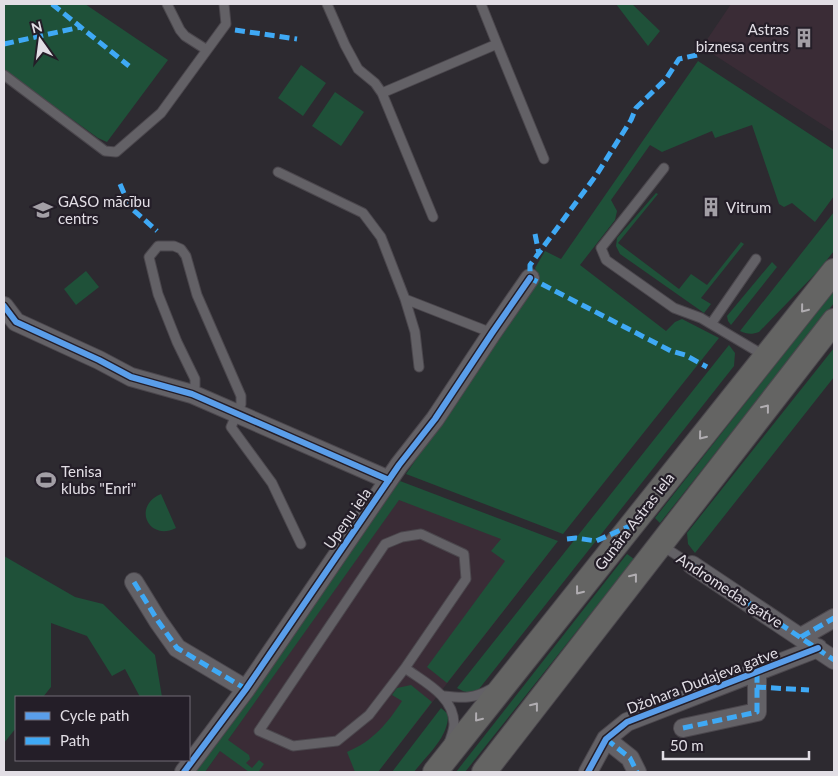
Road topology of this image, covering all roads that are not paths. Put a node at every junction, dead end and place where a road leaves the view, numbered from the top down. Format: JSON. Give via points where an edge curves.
{"nodes":[{"id":1,"x":168,"y":4,"type":"edge"},
{"id":2,"x":224,"y":4,"type":"edge"},
{"id":3,"x":328,"y":4,"type":"edge"},
{"id":4,"x":481,"y":4,"type":"edge"},
{"id":5,"x":497,"y":44,"type":"junction"},
{"id":6,"x":207,"y":50,"type":"junction"},
{"id":7,"x":4,"y":74,"type":"edge"},
{"id":8,"x":382,"y":93,"type":"junction"},
{"id":9,"x":544,"y":159,"type":"dead end"},
{"id":10,"x":664,"y":168,"type":"dead end"},
{"id":11,"x":278,"y":172,"type":"dead end"},
{"id":12,"x":432,"y":217,"type":"dead end"},
{"id":13,"x":756,"y":259,"type":"dead end"},
{"id":14,"x":834,"y":272,"type":"edge"},
{"id":15,"x":530,"y":278,"type":"dead end"},
{"id":16,"x":405,"y":299,"type":"junction"},
{"id":17,"x":4,"y":306,"type":"edge"},
{"id":18,"x":834,"y":321,"type":"edge"},
{"id":19,"x":711,"y":324,"type":"junction"},
{"id":20,"x":492,"y":333,"type":"junction"},
{"id":21,"x":766,"y":357,"type":"junction"},
{"id":22,"x":419,"y":367,"type":"dead end"},
{"id":23,"x":192,"y":394,"type":"junction"},
{"id":24,"x":238,"y":413,"type":"junction"},
{"id":25,"x":390,"y":480,"type":"junction"},
{"id":26,"x":632,"y":524,"type":"junction"},
{"id":27,"x":301,"y":544,"type":"dead end"},
{"id":28,"x":660,"y":544,"type":"junction"},
{"id":29,"x":692,"y":565,"type":"joint"},
{"id":30,"x":134,"y":582,"type":"dead end"},
{"id":31,"x":834,"y":618,"type":"edge"},
{"id":32,"x":801,"y":636,"type":"junction"},
{"id":33,"x":818,"y":648,"type":"junction"},
{"id":34,"x":834,"y":660,"type":"edge"},
{"id":35,"x":405,"y":668,"type":"junction"},
{"id":36,"x":756,"y":672,"type":"junction"},
{"id":37,"x":510,"y":679,"type":"junction"},
{"id":38,"x":246,"y":689,"type":"junction"},
{"id":39,"x":444,"y":696,"type":"junction"},
{"id":40,"x":683,"y":728,"type":"dead end"},
{"id":41,"x":606,"y":740,"type":"junction"},
{"id":42,"x":441,"y":765,"type":"edge"},
{"id":43,"x":184,"y":772,"type":"edge"},
{"id":44,"x":484,"y":772,"type":"edge"},
{"id":45,"x":588,"y":772,"type":"edge"},
{"id":46,"x":638,"y":772,"type":"edge"}],
"edges":[{"from":1,"to":6,"type":"lane","via":[[185,36]]},
{"from":2,"to":6,"type":"lane","via":[[226,24]]},
{"from":3,"to":8,"type":"lane","via":[[358,69]]},
{"from":4,"to":5,"type":"lane"},
{"from":5,"to":8,"type":"lane"},
{"from":5,"to":9,"type":"lane"},
{"from":6,"to":7,"type":"lane","via":[[161,113],[116,152],[105,151]]},
{"from":8,"to":12,"type":"lane"},
{"from":10,"to":19,"type":"lane","via":[[601,248],[606,260],[674,308]]},
{"from":11,"to":16,"type":"lane","via":[[363,212],[381,237]]},
{"from":13,"to":19,"type":"lane"},
{"from":14,"to":21,"type":"main road","name":"Gunāra Astras iela","one_way":true},
{"from":15,"to":20,"type":"street","name":"Upeņu iela"},
{"from":16,"to":20,"type":"lane"},
{"from":16,"to":22,"type":"lane"},
{"from":17,"to":23,"type":"street","via":[[16,322],[131,377]]},
{"from":28,"to":18,"type":"main road","one_way":true},
{"from":19,"to":21,"type":"lane"},
{"from":20,"to":25,"type":"street","name":"Upeņu iela"},
{"from":21,"to":26,"type":"main road","name":"Gunāra Astras iela","one_way":true},
{"from":23,"to":24,"type":"street"},
{"from":23,"to":24,"type":"lane","via":[[195,379],[158,294],[149,257],[158,246],[174,246],[186,256],[197,295],[241,396]]},
{"from":24,"to":25,"type":"street"},
{"from":24,"to":27,"type":"lane","via":[[231,427],[272,483]]},
{"from":25,"to":38,"type":"street","name":"Upeņu iela"},
{"from":26,"to":28,"type":"main road"},
{"from":26,"to":37,"type":"main road","name":"Gunāra Astras iela","one_way":true},
{"from":28,"to":29,"type":"lane","name":"Andromedas gatve"},
{"from":44,"to":28,"type":"main road","one_way":true},
{"from":29,"to":32,"type":"street","name":"Andromedas gatve"},
{"from":30,"to":38,"type":"street","via":[[177,648]]},
{"from":31,"to":32,"type":"street"},
{"from":32,"to":33,"type":"street","name":"Andromedas gatve"},
{"from":33,"to":34,"type":"street","name":"Andromedas gatve"},
{"from":33,"to":36,"type":"street","name":"Džohara Dudajeva gatve"},
{"from":35,"to":35,"type":"lane","via":[[466,579],[464,554],[421,534],[385,544],[259,731],[293,746],[337,741],[369,715]]},
{"from":35,"to":39,"type":"lane"},
{"from":36,"to":40,"type":"street","via":[[757,712]]},
{"from":36,"to":41,"type":"street","name":"Džohara Dudajeva gatve","via":[[627,722]]},
{"from":37,"to":39,"type":"lane","via":[[465,699]]},
{"from":37,"to":42,"type":"main road","name":"Gunāra Astras iela","one_way":true},
{"from":38,"to":43,"type":"street","name":"Upeņu iela"},
{"from":39,"to":42,"type":"lane","via":[[454,724]]},
{"from":41,"to":45,"type":"street","name":"Džohara Dudajeva gatve"},
{"from":41,"to":46,"type":"street","via":[[630,758]]}]}
